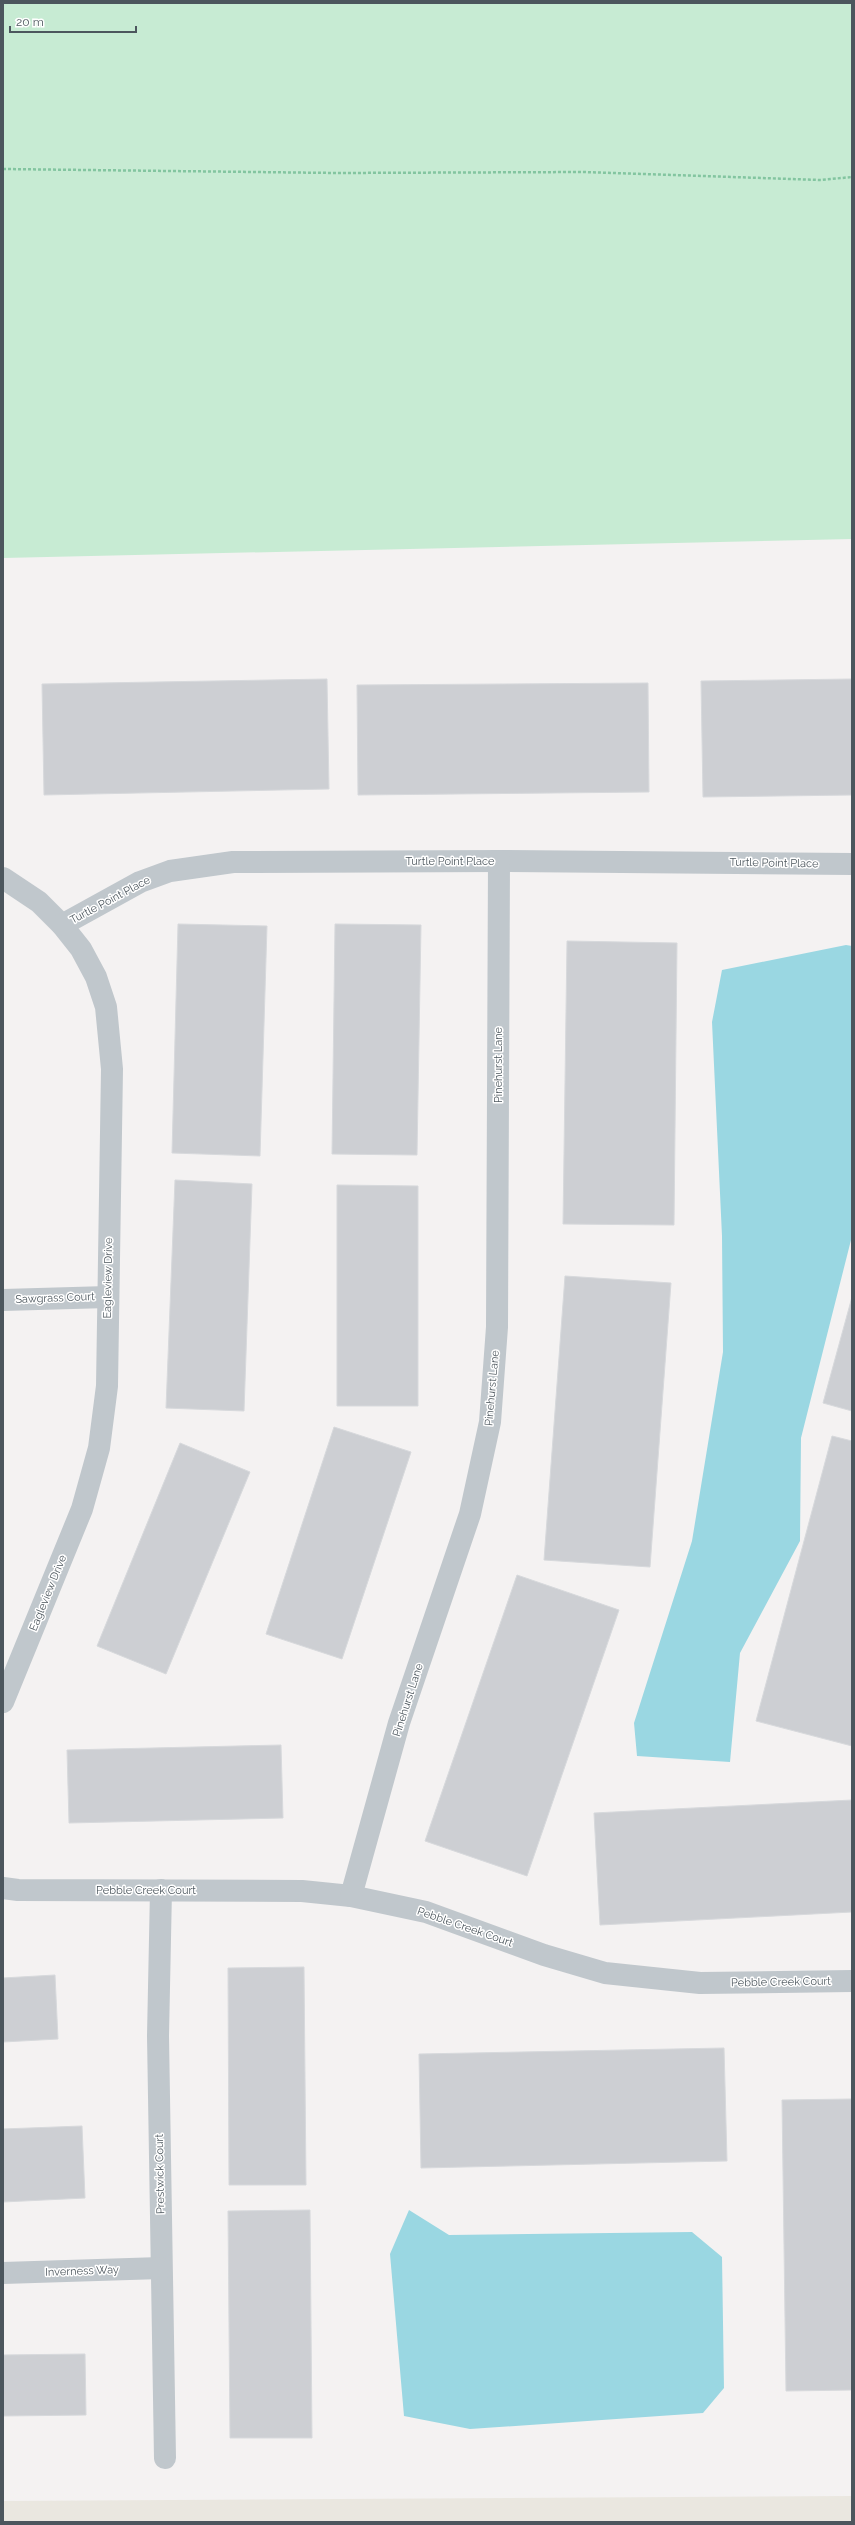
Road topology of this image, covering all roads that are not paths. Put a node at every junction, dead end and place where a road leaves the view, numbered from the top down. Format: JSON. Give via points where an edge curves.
{"nodes":[{"id":1,"x":499,"y":861,"type":"junction"},
{"id":2,"x":852,"y":864,"type":"edge"},
{"id":3,"x":3,"y":878,"type":"edge"},
{"id":4,"x":62,"y":925,"type":"junction"},
{"id":5,"x":108,"y":1296,"type":"junction"},
{"id":6,"x":3,"y":1300,"type":"edge"},
{"id":7,"x":3,"y":1702,"type":"edge"},
{"id":8,"x":3,"y":1888,"type":"edge"},
{"id":9,"x":161,"y":1890,"type":"junction"},
{"id":10,"x":351,"y":1896,"type":"junction"},
{"id":11,"x":852,"y":1981,"type":"edge"},
{"id":12,"x":161,"y":2268,"type":"junction"},
{"id":13,"x":3,"y":2273,"type":"edge"},
{"id":14,"x":166,"y":2458,"type":"dead end"}],
"edges":[{"from":1,"to":2,"type":"street","name":"Turtle Point Place"},
{"from":1,"to":4,"type":"street","name":"Turtle Point Place","via":[[233,862],[170,871],[140,882]]},
{"from":1,"to":10,"type":"street","name":"Pinehurst Lane","via":[[497,1327],[490,1422],[470,1514],[399,1723]]},
{"from":3,"to":4,"type":"street","name":"Eagleview Drive","via":[[39,902]]},
{"from":4,"to":5,"type":"street","name":"Eagleview Drive","via":[[81,949],[96,977],[106,1007],[110,1038],[112,1069]]},
{"from":5,"to":6,"type":"street","name":"Sawgrass Court"},
{"from":5,"to":7,"type":"street","name":"Eagleview Drive","via":[[106,1386],[99,1448],[82,1509]]},
{"from":8,"to":9,"type":"street","name":"Pebble Creek Court"},
{"from":9,"to":10,"type":"street","name":"Pebble Creek Court","via":[[302,1891]]},
{"from":9,"to":12,"type":"street","name":"Prestwick Court","via":[[158,2036]]},
{"from":10,"to":11,"type":"street","name":"Pebble Creek Court","via":[[426,1912],[544,1955],[605,1972],[700,1983]]},
{"from":12,"to":13,"type":"street","name":"Inverness Way"},
{"from":12,"to":14,"type":"street","name":"Prestwick Court"}]}
